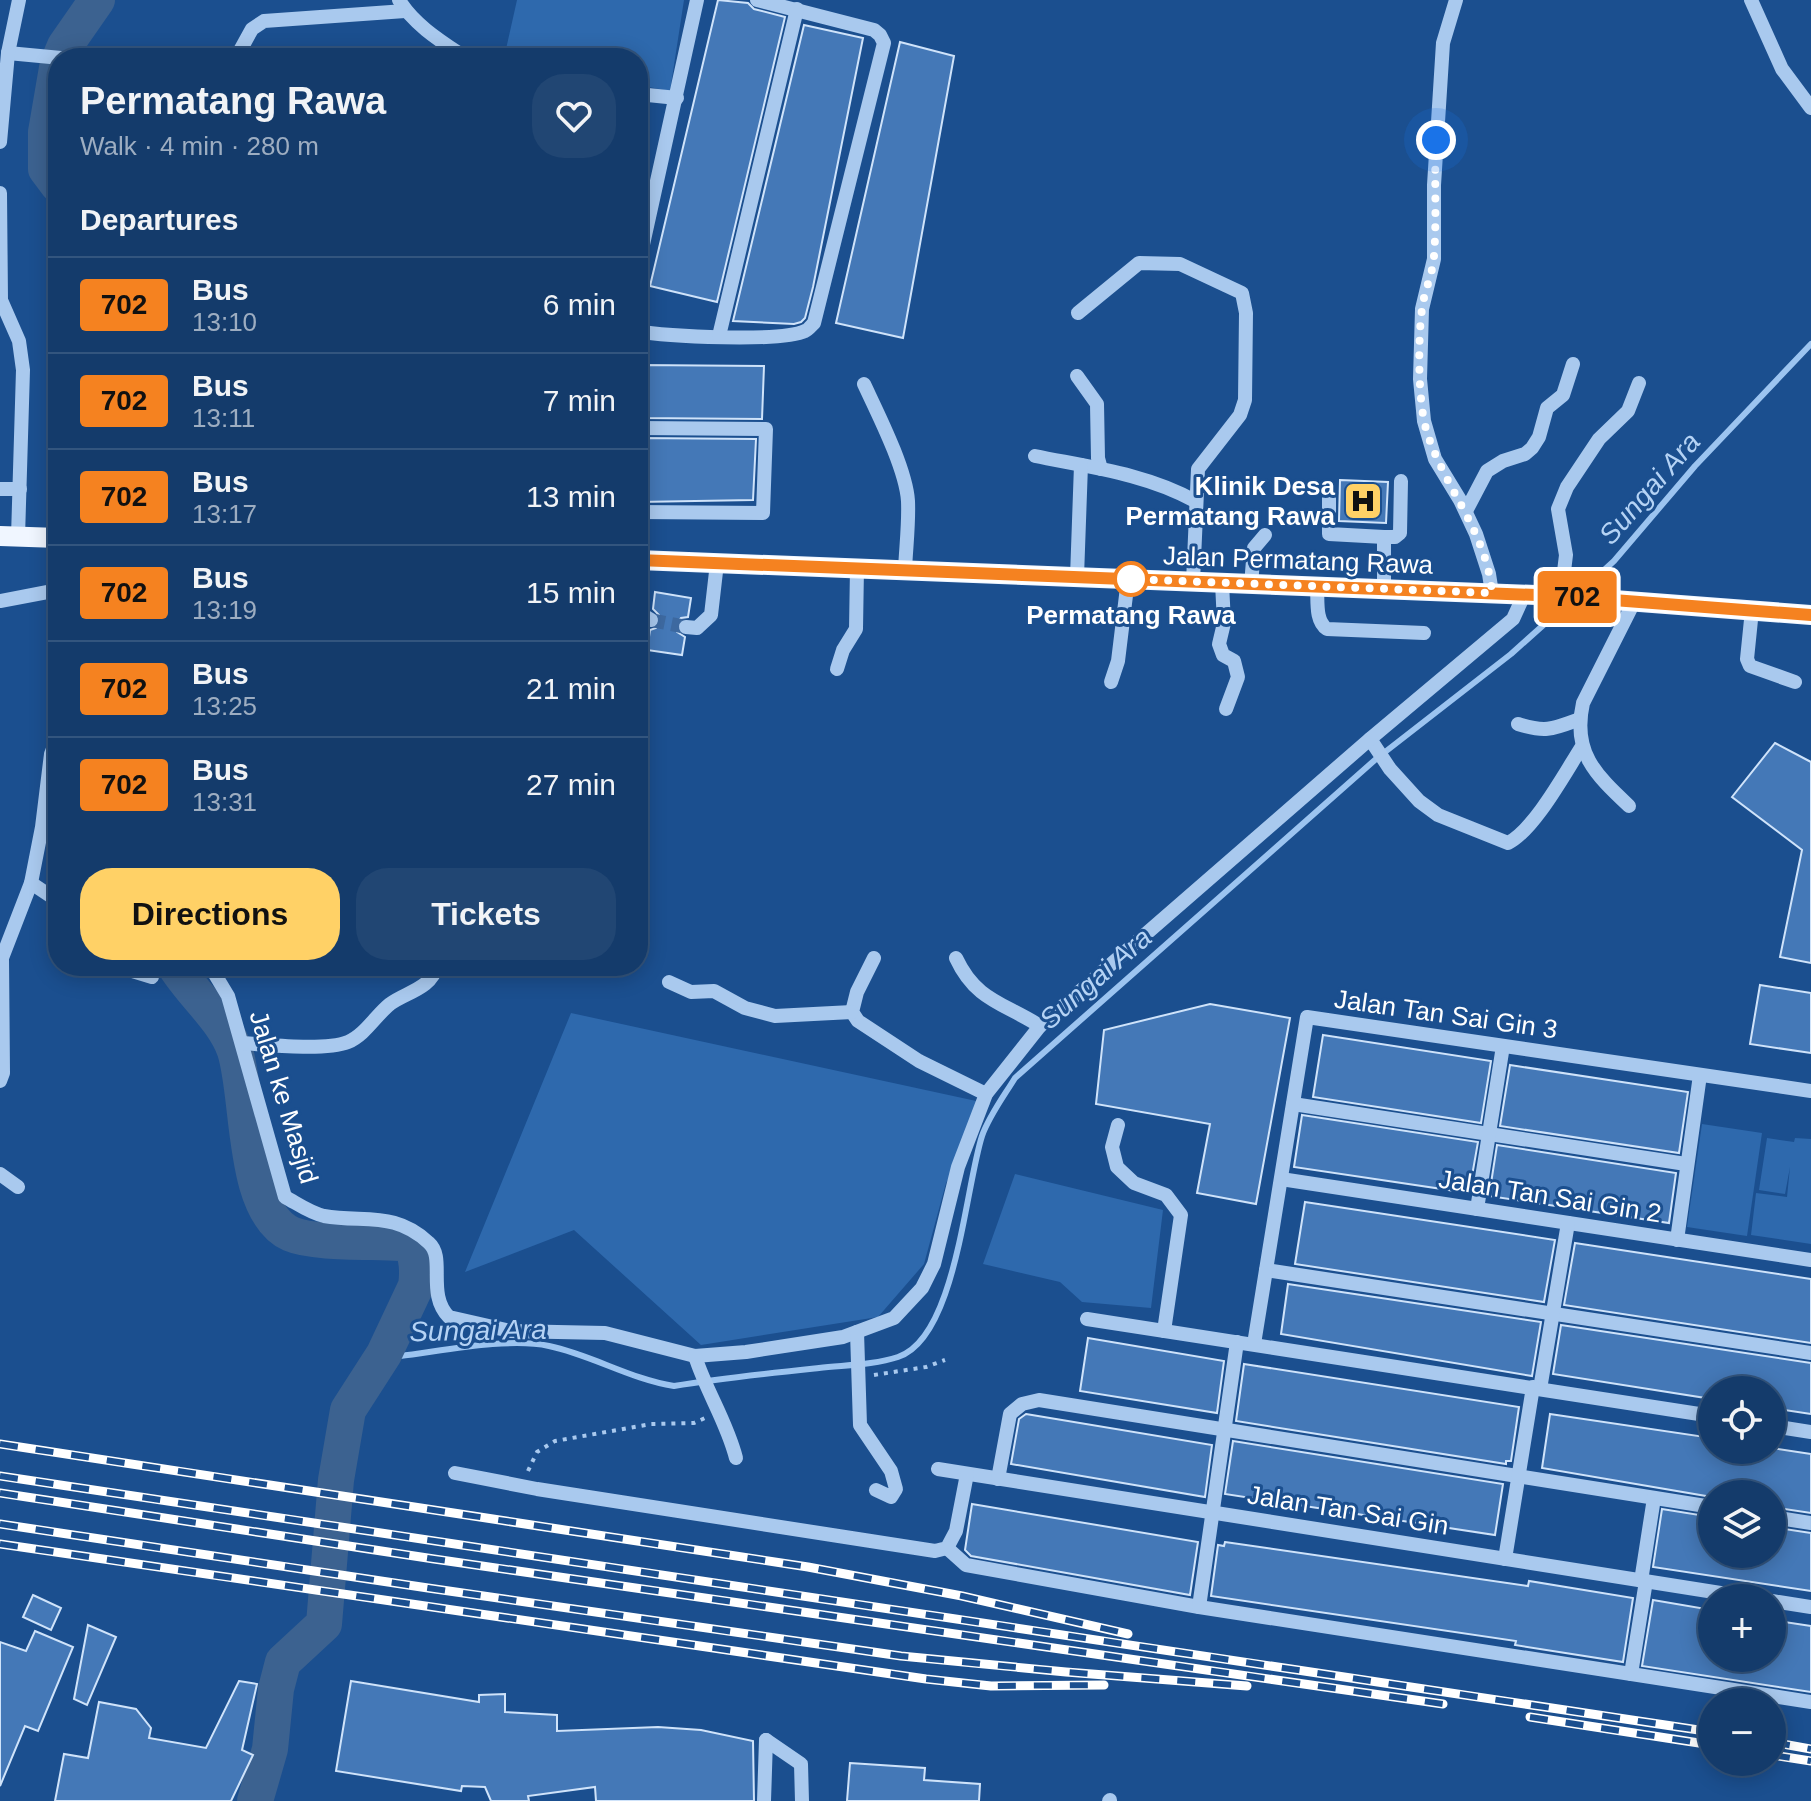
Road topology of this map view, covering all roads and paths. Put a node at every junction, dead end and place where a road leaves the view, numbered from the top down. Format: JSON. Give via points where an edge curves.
{"nodes":[{"id":1,"x":19,"y":0,"type":"edge"},
{"id":2,"x":697,"y":0,"type":"edge"},
{"id":3,"x":1456,"y":0,"type":"edge"},
{"id":4,"x":1751,"y":0,"type":"edge"},
{"id":5,"x":764,"y":1,"type":"edge"},
{"id":6,"x":402,"y":5,"type":"edge"},
{"id":7,"x":797,"y":9,"type":"junction"},
{"id":8,"x":242,"y":48,"type":"edge"},
{"id":9,"x":451,"y":48,"type":"edge"},
{"id":10,"x":8,"y":53,"type":"junction"},
{"id":11,"x":48,"y":57,"type":"edge"},
{"id":12,"x":648,"y":95,"type":"edge"},
{"id":13,"x":677,"y":98,"type":"junction"},
{"id":14,"x":1811,"y":108,"type":"edge"},
{"id":15,"x":0,"y":142,"type":"edge"},
{"id":16,"x":0,"y":193,"type":"edge"},
{"id":17,"x":648,"y":224,"type":"edge"},
{"id":18,"x":1078,"y":313,"type":"dead end"},
{"id":19,"x":648,"y":332,"type":"edge"},
{"id":20,"x":719,"y":336,"type":"junction"},
{"id":21,"x":1573,"y":364,"type":"dead end"},
{"id":22,"x":1077,"y":376,"type":"dead end"},
{"id":23,"x":1639,"y":383,"type":"dead end"},
{"id":24,"x":864,"y":384,"type":"dead end"},
{"id":25,"x":648,"y":428,"type":"edge"},
{"id":26,"x":1035,"y":456,"type":"dead end"},
{"id":27,"x":1081,"y":465,"type":"junction"},
{"id":28,"x":1101,"y":469,"type":"junction"},
{"id":29,"x":1401,"y":481,"type":"dead end"},
{"id":30,"x":0,"y":489,"type":"edge"},
{"id":31,"x":20,"y":489,"type":"junction"},
{"id":32,"x":1329,"y":498,"type":"dead end"},
{"id":33,"x":1195,"y":501,"type":"junction"},
{"id":34,"x":1466,"y":511,"type":"junction"},
{"id":35,"x":648,"y":512,"type":"edge"},
{"id":36,"x":1265,"y":535,"type":"dead end"},
{"id":37,"x":9,"y":537,"type":"edge"},
{"id":38,"x":1384,"y":537,"type":"junction"},
{"id":39,"x":48,"y":538,"type":"edge"},
{"id":40,"x":648,"y":560,"type":"edge"},
{"id":41,"x":717,"y":563,"type":"junction"},
{"id":42,"x":857,"y":568,"type":"junction"},
{"id":43,"x":905,"y":570,"type":"junction"},
{"id":44,"x":1077,"y":577,"type":"junction"},
{"id":45,"x":1128,"y":579,"type":"junction"},
{"id":46,"x":1193,"y":582,"type":"junction"},
{"id":47,"x":1222,"y":583,"type":"junction"},
{"id":48,"x":1251,"y":585,"type":"junction"},
{"id":49,"x":1317,"y":587,"type":"junction"},
{"id":50,"x":1384,"y":589,"type":"junction"},
{"id":51,"x":48,"y":592,"type":"edge"},
{"id":52,"x":1492,"y":593,"type":"junction"},
{"id":53,"x":1524,"y":595,"type":"junction"},
{"id":54,"x":1561,"y":596,"type":"junction"},
{"id":55,"x":0,"y":601,"type":"edge"},
{"id":56,"x":1634,"y":602,"type":"junction"},
{"id":57,"x":1752,"y":610,"type":"junction"},
{"id":58,"x":1811,"y":615,"type":"edge"},
{"id":59,"x":686,"y":627,"type":"dead end"},
{"id":60,"x":1424,"y":633,"type":"dead end"},
{"id":61,"x":837,"y":669,"type":"dead end"},
{"id":62,"x":1111,"y":682,"type":"dead end"},
{"id":63,"x":1795,"y":682,"type":"dead end"},
{"id":64,"x":1226,"y":709,"type":"dead end"},
{"id":65,"x":1580,"y":719,"type":"junction"},
{"id":66,"x":1518,"y":724,"type":"dead end"},
{"id":67,"x":1372,"y":742,"type":"junction"},
{"id":68,"x":1581,"y":748,"type":"junction"},
{"id":69,"x":48,"y":778,"type":"edge"},
{"id":70,"x":1629,"y":806,"type":"dead end"},
{"id":71,"x":31,"y":883,"type":"junction"},
{"id":72,"x":48,"y":894,"type":"edge"},
{"id":73,"x":874,"y":958,"type":"dead end"},
{"id":74,"x":956,"y":958,"type":"dead end"},
{"id":75,"x":149,"y":976,"type":"edge"},
{"id":76,"x":216,"y":976,"type":"edge"},
{"id":77,"x":432,"y":976,"type":"edge"},
{"id":78,"x":152,"y":977,"type":"dead end"},
{"id":79,"x":669,"y":982,"type":"dead end"},
{"id":80,"x":852,"y":1012,"type":"junction"},
{"id":81,"x":1040,"y":1026,"type":"junction"},
{"id":82,"x":243,"y":1043,"type":"junction"},
{"id":83,"x":1503,"y":1046,"type":"junction"},
{"id":84,"x":1700,"y":1075,"type":"junction"},
{"id":85,"x":0,"y":1081,"type":"edge"},
{"id":86,"x":1811,"y":1091,"type":"edge"},
{"id":87,"x":986,"y":1094,"type":"junction"},
{"id":88,"x":1293,"y":1104,"type":"junction"},
{"id":89,"x":1118,"y":1125,"type":"dead end"},
{"id":90,"x":1489,"y":1134,"type":"junction"},
{"id":91,"x":1686,"y":1164,"type":"junction"},
{"id":92,"x":0,"y":1174,"type":"edge"},
{"id":93,"x":1281,"y":1179,"type":"junction"},
{"id":94,"x":18,"y":1187,"type":"dead end"},
{"id":95,"x":1477,"y":1209,"type":"junction"},
{"id":96,"x":1568,"y":1223,"type":"junction"},
{"id":97,"x":1677,"y":1240,"type":"junction"},
{"id":98,"x":1811,"y":1260,"type":"edge"},
{"id":99,"x":1266,"y":1270,"type":"junction"},
{"id":100,"x":1553,"y":1313,"type":"junction"},
{"id":101,"x":1087,"y":1319,"type":"dead end"},
{"id":102,"x":1164,"y":1331,"type":"junction"},
{"id":103,"x":858,"y":1336,"type":"junction"},
{"id":104,"x":1237,"y":1342,"type":"junction"},
{"id":105,"x":1254,"y":1344,"type":"junction"},
{"id":106,"x":1811,"y":1353,"type":"edge"},
{"id":107,"x":945,"y":1360,"type":"dead end"},
{"id":108,"x":697,"y":1361,"type":"junction"},
{"id":109,"x":860,"y":1375,"type":"junction"},
{"id":110,"x":1537,"y":1388,"type":"junction"},
{"id":111,"x":713,"y":1402,"type":"junction"},
{"id":112,"x":1698,"y":1414,"type":"edge"},
{"id":113,"x":1225,"y":1428,"type":"junction"},
{"id":114,"x":1786,"y":1428,"type":"edge"},
{"id":115,"x":1811,"y":1432,"type":"edge"},
{"id":116,"x":736,"y":1458,"type":"dead end"},
{"id":117,"x":938,"y":1469,"type":"dead end"},
{"id":118,"x":455,"y":1473,"type":"dead end"},
{"id":119,"x":967,"y":1474,"type":"junction"},
{"id":120,"x":1519,"y":1476,"type":"junction"},
{"id":121,"x":998,"y":1479,"type":"junction"},
{"id":122,"x":537,"y":1489,"type":"junction"},
{"id":123,"x":876,"y":1490,"type":"dead end"},
{"id":124,"x":1654,"y":1498,"type":"junction"},
{"id":125,"x":1698,"y":1505,"type":"edge"},
{"id":126,"x":1212,"y":1514,"type":"junction"},
{"id":127,"x":1786,"y":1519,"type":"edge"},
{"id":128,"x":1811,"y":1523,"type":"edge"},
{"id":129,"x":947,"y":1548,"type":"junction"},
{"id":130,"x":1505,"y":1559,"type":"junction"},
{"id":131,"x":1643,"y":1581,"type":"junction"},
{"id":132,"x":1698,"y":1590,"type":"edge"},
{"id":133,"x":1786,"y":1603,"type":"edge"},
{"id":134,"x":1199,"y":1607,"type":"junction"},
{"id":135,"x":1811,"y":1607,"type":"edge"},
{"id":136,"x":1631,"y":1674,"type":"junction"},
{"id":137,"x":1811,"y":1702,"type":"edge"},
{"id":138,"x":764,"y":1801,"type":"edge"},
{"id":139,"x":802,"y":1801,"type":"edge"}],
"edges":[{"from":1,"to":10,"type":"street"},
{"from":2,"to":13,"type":"street"},
{"from":3,"to":34,"type":"street","via":[[1443,43],[1434,259],[1422,309],[1420,379],[1435,459]]},
{"from":4,"to":14,"type":"street","via":[[1782,69]]},
{"from":5,"to":7,"type":"street"},
{"from":6,"to":8,"type":"street","via":[[264,21],[252,29]]},
{"from":6,"to":9,"type":"street"},
{"from":7,"to":20,"type":"street"},
{"from":7,"to":20,"type":"street","via":[[874,30],[884,43],[814,323],[785,336]]},
{"from":10,"to":11,"type":"street"},
{"from":10,"to":15,"type":"street"},
{"from":12,"to":13,"type":"street"},
{"from":13,"to":17,"type":"street"},
{"from":16,"to":31,"type":"street","via":[[1,300],[19,341],[23,370]]},
{"from":18,"to":33,"type":"street","via":[[1139,263],[1180,264],[1242,293],[1245,400],[1240,415],[1198,469]]},
{"from":19,"to":20,"type":"street"},
{"from":21,"to":34,"type":"street","via":[[1563,395],[1547,408],[1532,448],[1487,471]]},
{"from":22,"to":28,"type":"street","via":[[1097,404]]},
{"from":23,"to":54,"type":"street","via":[[1628,411],[1599,439],[1558,509],[1566,555]]},
{"from":24,"to":43,"type":"street","via":[[905,482]]},
{"from":25,"to":35,"type":"street","via":[[766,429],[763,513]]},
{"from":26,"to":27,"type":"street"},
{"from":27,"to":28,"type":"street"},
{"from":27,"to":44,"type":"street"},
{"from":28,"to":33,"type":"street","via":[[1171,488]]},
{"from":29,"to":38,"type":"street","via":[[1400,533]]},
{"from":30,"to":31,"type":"street"},
{"from":31,"to":37,"type":"street"},
{"from":32,"to":38,"type":"street","via":[[1329,534]]},
{"from":33,"to":46,"type":"street"},
{"from":34,"to":52,"type":"street"},
{"from":36,"to":48,"type":"street","via":[[1254,548]]},
{"from":37,"to":39,"type":"main road"},
{"from":38,"to":50,"type":"street"},
{"from":40,"to":41,"type":"main road","name":"Jalan Permatang Rawa"},
{"from":41,"to":42,"type":"main road","name":"Jalan Permatang Rawa"},
{"from":41,"to":59,"type":"street","via":[[711,615],[697,628]]},
{"from":42,"to":43,"type":"main road","name":"Jalan Permatang Rawa"},
{"from":42,"to":61,"type":"street","via":[[856,629]]},
{"from":43,"to":44,"type":"main road","name":"Jalan Permatang Rawa"},
{"from":44,"to":45,"type":"main road","name":"Jalan Permatang Rawa"},
{"from":45,"to":46,"type":"main road","name":"Jalan Permatang Rawa"},
{"from":45,"to":62,"type":"street"},
{"from":46,"to":47,"type":"main road","name":"Jalan Permatang Rawa"},
{"from":47,"to":48,"type":"main road","name":"Jalan Permatang Rawa"},
{"from":47,"to":64,"type":"street","via":[[1219,644],[1223,655],[1234,661],[1238,677]]},
{"from":48,"to":49,"type":"main road","name":"Jalan Permatang Rawa"},
{"from":49,"to":50,"type":"main road","name":"Jalan Permatang Rawa"},
{"from":49,"to":60,"type":"street","via":[[1319,618],[1327,629]]},
{"from":50,"to":52,"type":"main road","name":"Jalan Permatang Rawa"},
{"from":51,"to":55,"type":"street"},
{"from":52,"to":53,"type":"main road","name":"Jalan Permatang Rawa"},
{"from":53,"to":54,"type":"main road","name":"Jalan Permatang Rawa"},
{"from":53,"to":67,"type":"street","name":"Jalan ke Masjid","via":[[1513,619]]},
{"from":54,"to":56,"type":"main road","name":"Jalan Permatang Rawa"},
{"from":56,"to":57,"type":"main road","name":"Jalan Permatang Rawa"},
{"from":56,"to":65,"type":"street"},
{"from":57,"to":58,"type":"main road","name":"Jalan Permatang Rawa"},
{"from":57,"to":63,"type":"street","via":[[1750,666]]},
{"from":65,"to":66,"type":"street","via":[[1538,731]]},
{"from":65,"to":68,"type":"street"},
{"from":67,"to":68,"type":"street","via":[[1419,801],[1438,815],[1508,843],[1542,808]]},
{"from":67,"to":81,"type":"street","name":"Jalan ke Masjid"},
{"from":68,"to":70,"type":"street","via":[[1602,781]]},
{"from":69,"to":71,"type":"street"},
{"from":71,"to":72,"type":"street"},
{"from":71,"to":85,"type":"street","via":[[2,958]]},
{"from":73,"to":80,"type":"street"},
{"from":74,"to":81,"type":"street","via":[[974,988]]},
{"from":75,"to":78,"type":"street"},
{"from":76,"to":82,"type":"street","name":"Jalan ke Masjid"},
{"from":77,"to":82,"type":"street","via":[[348,1042]]},
{"from":79,"to":80,"type":"street","via":[[691,992],[714,991],[775,1016]]},
{"from":80,"to":87,"type":"street","via":[[919,1061]]},
{"from":81,"to":87,"type":"street","name":"Jalan ke Masjid"},
{"from":82,"to":108,"type":"street","name":"Jalan ke Masjid","via":[[285,1197],[323,1215],[400,1222],[431,1243],[437,1301],[449,1317],[510,1331],[605,1333]]},
{"from":83,"to":84,"type":"street","name":"Jalan Tan Sai Gin 3"},
{"from":83,"to":88,"type":"street","name":"Jalan Tan Sai Gin 3","via":[[1307,1017]]},
{"from":83,"to":90,"type":"street"},
{"from":84,"to":86,"type":"street","name":"Jalan Tan Sai Gin 3"},
{"from":84,"to":91,"type":"street"},
{"from":87,"to":103,"type":"street","name":"Jalan ke Masjid","via":[[922,1288],[894,1318]]},
{"from":88,"to":90,"type":"street"},
{"from":88,"to":93,"type":"street","name":"Jalan Tan Sai Gin 3"},
{"from":89,"to":102,"type":"street","via":[[1112,1147],[1117,1167],[1134,1183],[1166,1195],[1181,1215]]},
{"from":90,"to":91,"type":"street"},
{"from":90,"to":95,"type":"street"},
{"from":91,"to":97,"type":"street"},
{"from":92,"to":94,"type":"street"},
{"from":93,"to":95,"type":"street","name":"Jalan Tan Sai Gin 2"},
{"from":93,"to":99,"type":"street","name":"Jalan Tan Sai Gin 3"},
{"from":95,"to":96,"type":"street","name":"Jalan Tan Sai Gin 2"},
{"from":96,"to":97,"type":"street","name":"Jalan Tan Sai Gin 2"},
{"from":96,"to":100,"type":"street"},
{"from":97,"to":98,"type":"street","name":"Jalan Tan Sai Gin 2"},
{"from":99,"to":100,"type":"street"},
{"from":99,"to":105,"type":"street","name":"Jalan Tan Sai Gin 3"},
{"from":100,"to":106,"type":"street"},
{"from":100,"to":110,"type":"street"},
{"from":101,"to":102,"type":"street"},
{"from":102,"to":104,"type":"street"},
{"from":103,"to":108,"type":"street","name":"Jalan ke Masjid"},
{"from":103,"to":109,"type":"street"},
{"from":104,"to":105,"type":"street"},
{"from":104,"to":113,"type":"street"},
{"from":105,"to":110,"type":"street"},
{"from":107,"to":109,"type":"path"},
{"from":108,"to":111,"type":"street"},
{"from":109,"to":123,"type":"street","via":[[860,1425],[891,1471],[896,1489],[891,1497]]},
{"from":110,"to":112,"type":"street"},
{"from":110,"to":120,"type":"street"},
{"from":111,"to":116,"type":"street"},
{"from":111,"to":122,"type":"path","via":[[707,1417],[694,1423],[651,1424],[555,1441],[537,1452],[528,1468],[527,1476]]},
{"from":113,"to":120,"type":"street"},
{"from":113,"to":121,"type":"street","via":[[1039,1400],[1010,1414]]},
{"from":113,"to":126,"type":"street"},
{"from":114,"to":115,"type":"street"},
{"from":117,"to":119,"type":"street","name":"Jalan Tan Sai Gin"},
{"from":118,"to":122,"type":"street"},
{"from":119,"to":121,"type":"street","name":"Jalan Tan Sai Gin"},
{"from":119,"to":129,"type":"street","via":[[956,1531]]},
{"from":120,"to":124,"type":"street"},
{"from":120,"to":130,"type":"street"},
{"from":121,"to":126,"type":"street","name":"Jalan Tan Sai Gin"},
{"from":122,"to":129,"type":"street","via":[[935,1551]]},
{"from":124,"to":125,"type":"street"},
{"from":124,"to":131,"type":"street"},
{"from":126,"to":130,"type":"street","name":"Jalan Tan Sai Gin"},
{"from":126,"to":134,"type":"street"},
{"from":127,"to":128,"type":"street"},
{"from":129,"to":134,"type":"street","via":[[966,1565]]},
{"from":130,"to":131,"type":"street","name":"Jalan Tan Sai Gin"},
{"from":131,"to":132,"type":"street","name":"Jalan Tan Sai Gin"},
{"from":131,"to":136,"type":"street"},
{"from":133,"to":135,"type":"street"},
{"from":134,"to":136,"type":"street"},
{"from":136,"to":137,"type":"street"},
{"from":138,"to":139,"type":"street","via":[[766,1740],[801,1764]]}]}
